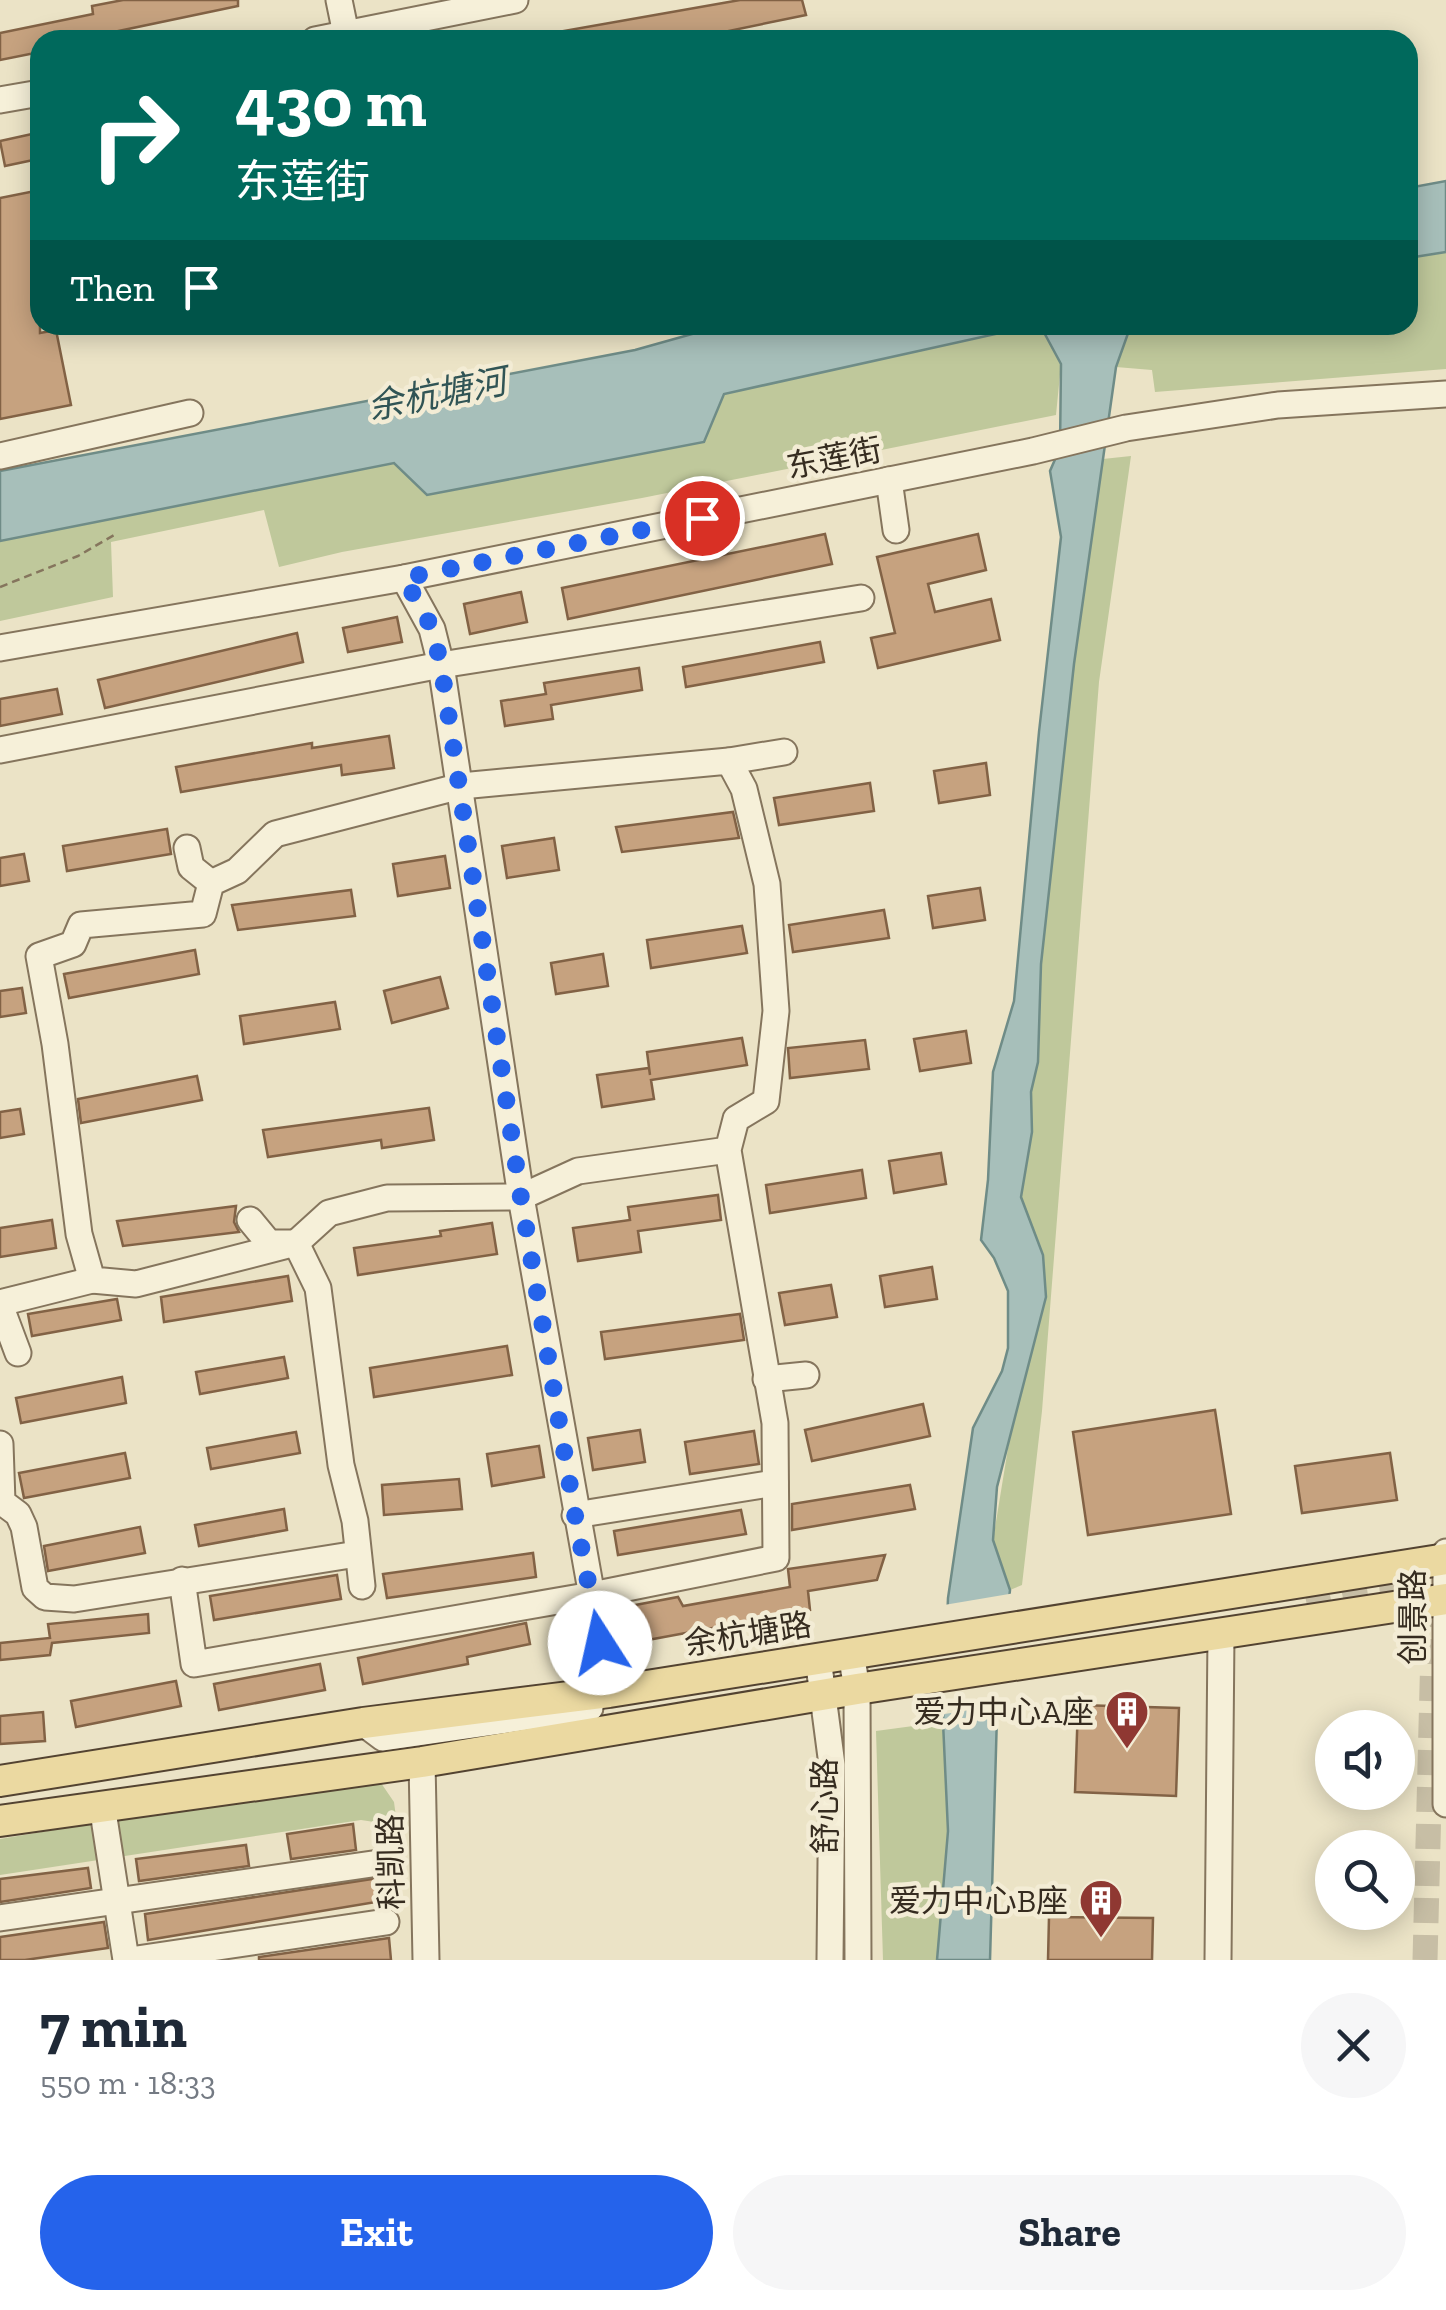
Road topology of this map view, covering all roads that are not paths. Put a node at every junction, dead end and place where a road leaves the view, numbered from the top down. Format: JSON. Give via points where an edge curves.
{"nodes":[{"id":1,"x":340,"y":0,"type":"edge"},
{"id":2,"x":516,"y":0,"type":"edge"},
{"id":3,"x":345,"y":30,"type":"edge"},
{"id":4,"x":366,"y":30,"type":"edge"},
{"id":5,"x":30,"y":95,"type":"edge"},
{"id":6,"x":0,"y":100,"type":"edge"},
{"id":7,"x":1446,"y":394,"type":"edge"},
{"id":8,"x":190,"y":413,"type":"dead end"},
{"id":9,"x":0,"y":456,"type":"edge"},
{"id":10,"x":889,"y":480,"type":"junction"},
{"id":11,"x":896,"y":530,"type":"dead end"},
{"id":12,"x":404,"y":578,"type":"junction"},
{"id":13,"x":861,"y":598,"type":"dead end"},
{"id":14,"x":0,"y":648,"type":"edge"},
{"id":15,"x":441,"y":665,"type":"junction"},
{"id":16,"x":0,"y":750,"type":"edge"},
{"id":17,"x":784,"y":752,"type":"dead end"},
{"id":18,"x":729,"y":760,"type":"junction"},
{"id":19,"x":461,"y":786,"type":"junction"},
{"id":20,"x":188,"y":848,"type":"dead end"},
{"id":21,"x":211,"y":883,"type":"junction"},
{"id":22,"x":728,"y":1150,"type":"junction"},
{"id":23,"x":521,"y":1198,"type":"junction"},
{"id":24,"x":250,"y":1220,"type":"dead end"},
{"id":25,"x":296,"y":1243,"type":"junction"},
{"id":26,"x":92,"y":1280,"type":"junction"},
{"id":27,"x":0,"y":1304,"type":"edge"},
{"id":28,"x":18,"y":1352,"type":"dead end"},
{"id":29,"x":806,"y":1375,"type":"dead end"},
{"id":30,"x":766,"y":1379,"type":"junction"},
{"id":31,"x":0,"y":1444,"type":"edge"},
{"id":32,"x":775,"y":1483,"type":"junction"},
{"id":33,"x":575,"y":1515,"type":"junction"},
{"id":34,"x":357,"y":1554,"type":"junction"},
{"id":35,"x":1446,"y":1556,"type":"edge"},
{"id":36,"x":182,"y":1580,"type":"junction"},
{"id":37,"x":362,"y":1586,"type":"dead end"},
{"id":38,"x":592,"y":1595,"type":"junction"},
{"id":39,"x":1445,"y":1599,"type":"edge"},
{"id":40,"x":1220,"y":1634,"type":"junction"},
{"id":41,"x":851,"y":1653,"type":"junction"},
{"id":42,"x":818,"y":1658,"type":"junction"},
{"id":43,"x":858,"y":1689,"type":"junction"},
{"id":44,"x":609,"y":1692,"type":"junction"},
{"id":45,"x":825,"y":1694,"type":"junction"},
{"id":46,"x":363,"y":1723,"type":"junction"},
{"id":47,"x":422,"y":1762,"type":"junction"},
{"id":48,"x":355,"y":1771,"type":"junction"},
{"id":49,"x":0,"y":1781,"type":"edge"},
{"id":50,"x":1446,"y":1804,"type":"edge"},
{"id":51,"x":102,"y":1805,"type":"junction"},
{"id":52,"x":0,"y":1821,"type":"edge"},
{"id":53,"x":380,"y":1862,"type":"dead end"},
{"id":54,"x":116,"y":1901,"type":"junction"},
{"id":55,"x":0,"y":1918,"type":"edge"},
{"id":56,"x":386,"y":1922,"type":"dead end"},
{"id":57,"x":128,"y":1960,"type":"edge"},
{"id":58,"x":426,"y":1960,"type":"edge"},
{"id":59,"x":830,"y":1960,"type":"edge"},
{"id":60,"x":858,"y":1960,"type":"edge"},
{"id":61,"x":1218,"y":1960,"type":"edge"}],
"edges":[{"from":1,"to":3,"type":"street"},
{"from":2,"to":4,"type":"street"},
{"from":5,"to":6,"type":"street"},
{"from":7,"to":10,"type":"street","name":"东莲街","via":[[1278,405],[1126,428]]},
{"from":8,"to":9,"type":"street"},
{"from":10,"to":11,"type":"street"},
{"from":10,"to":12,"type":"street","name":"东莲街"},
{"from":12,"to":14,"type":"street","name":"东莲街"},
{"from":12,"to":15,"type":"street","via":[[432,628]]},
{"from":13,"to":15,"type":"street"},
{"from":15,"to":16,"type":"street"},
{"from":15,"to":19,"type":"street"},
{"from":17,"to":18,"type":"street"},
{"from":18,"to":19,"type":"street"},
{"from":18,"to":22,"type":"street","via":[[744,789],[767,884],[776,1011],[766,1101],[736,1119]]},
{"from":19,"to":21,"type":"street","via":[[274,834],[237,871]]},
{"from":19,"to":23,"type":"street"},
{"from":20,"to":21,"type":"street","via":[[191,867]]},
{"from":21,"to":26,"type":"street","via":[[203,914],[81,925],[73,944],[38,956],[79,1234]]},
{"from":22,"to":23,"type":"street","via":[[578,1171]]},
{"from":22,"to":30,"type":"street"},
{"from":23,"to":25,"type":"street","via":[[387,1198],[329,1213]]},
{"from":23,"to":33,"type":"street"},
{"from":24,"to":25,"type":"street","via":[[269,1243]]},
{"from":25,"to":26,"type":"street","via":[[136,1284]]},
{"from":25,"to":34,"type":"street","via":[[318,1288]]},
{"from":26,"to":27,"type":"street"},
{"from":27,"to":28,"type":"street"},
{"from":29,"to":30,"type":"street"},
{"from":30,"to":32,"type":"street","via":[[775,1423]]},
{"from":31,"to":36,"type":"street","via":[[2,1502],[24,1527],[35,1588],[45,1597],[74,1599]]},
{"from":32,"to":33,"type":"street"},
{"from":32,"to":38,"type":"street","via":[[776,1558]]},
{"from":33,"to":38,"type":"street"},
{"from":34,"to":36,"type":"street"},
{"from":34,"to":37,"type":"street"},
{"from":35,"to":39,"type":"street","name":"创景路"},
{"from":35,"to":41,"type":"main road","name":"余杭塘路"},
{"from":36,"to":38,"type":"street","via":[[194,1664]]},
{"from":38,"to":44,"type":"street"},
{"from":39,"to":40,"type":"main road"},
{"from":39,"to":50,"type":"street","name":"创景路"},
{"from":40,"to":43,"type":"main road"},
{"from":40,"to":61,"type":"street"},
{"from":41,"to":42,"type":"main road","name":"余杭塘路"},
{"from":41,"to":43,"type":"street","name":"舒心路"},
{"from":42,"to":44,"type":"main road","name":"余杭塘路"},
{"from":42,"to":45,"type":"street","name":"舒心路"},
{"from":43,"to":45,"type":"main road"},
{"from":43,"to":60,"type":"street","name":"舒心路"},
{"from":44,"to":46,"type":"main road","name":"余杭塘路"},
{"from":45,"to":47,"type":"main road"},
{"from":45,"to":59,"type":"street","name":"舒心路","via":[[832,1765]]},
{"from":46,"to":48,"type":"street","via":[[383,1738],[709,1695],[386,1756]]},
{"from":46,"to":49,"type":"main road","name":"余杭塘路"},
{"from":47,"to":48,"type":"main road"},
{"from":47,"to":58,"type":"street","name":"科凯路"},
{"from":48,"to":51,"type":"main road"},
{"from":51,"to":52,"type":"main road"},
{"from":51,"to":54,"type":"street"},
{"from":53,"to":54,"type":"street"},
{"from":54,"to":55,"type":"street"},
{"from":54,"to":57,"type":"street"},
{"from":56,"to":57,"type":"street"}]}
